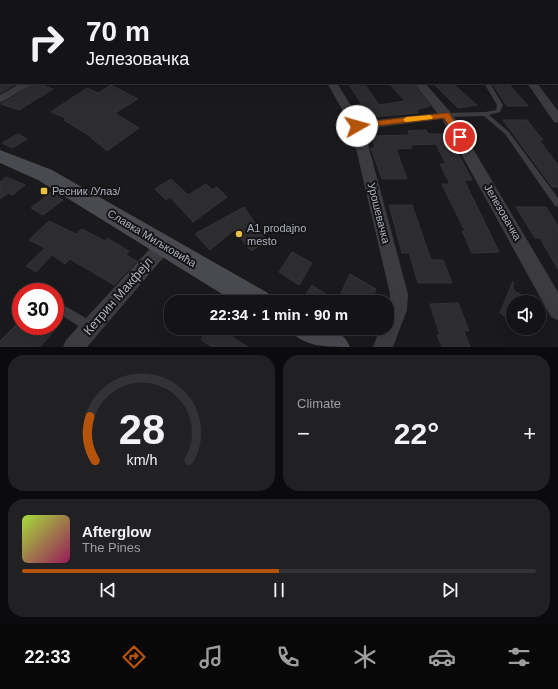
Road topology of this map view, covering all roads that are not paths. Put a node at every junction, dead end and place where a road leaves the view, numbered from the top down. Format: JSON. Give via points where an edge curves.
{"nodes":[{"id":1,"x":27,"y":84,"type":"edge"},
{"id":2,"x":333,"y":84,"type":"edge"},
{"id":3,"x":420,"y":84,"type":"edge"},
{"id":4,"x":487,"y":84,"type":"edge"},
{"id":5,"x":533,"y":84,"type":"edge"},
{"id":6,"x":0,"y":100,"type":"edge"},
{"id":7,"x":485,"y":114,"type":"junction"},
{"id":8,"x":447,"y":115,"type":"junction"},
{"id":9,"x":558,"y":119,"type":"edge"},
{"id":10,"x":357,"y":126,"type":"junction"},
{"id":11,"x":0,"y":156,"type":"edge"},
{"id":12,"x":558,"y":204,"type":"edge"},
{"id":13,"x":163,"y":246,"type":"junction"},
{"id":14,"x":247,"y":295,"type":"edge"},
{"id":15,"x":64,"y":310,"type":"edge"},
{"id":16,"x":558,"y":310,"type":"edge"},
{"id":17,"x":90,"y":327,"type":"junction"},
{"id":18,"x":315,"y":335,"type":"edge"},
{"id":19,"x":73,"y":347,"type":"edge"},
{"id":20,"x":336,"y":347,"type":"edge"},
{"id":21,"x":384,"y":347,"type":"edge"}],
"edges":[{"from":1,"to":6,"type":"street"},
{"from":2,"to":10,"type":"street","name":"Урошевачка"},
{"from":3,"to":8,"type":"street","name":"Јелезовачка"},
{"from":4,"to":7,"type":"lane","via":[[500,105],[499,110]]},
{"from":5,"to":9,"type":"street"},
{"from":7,"to":8,"type":"lane"},
{"from":7,"to":12,"type":"lane","via":[[507,134]]},
{"from":8,"to":10,"type":"street"},
{"from":8,"to":16,"type":"street","name":"Јелезовачка"},
{"from":10,"to":21,"type":"street","name":"Урошевачка","via":[[399,294],[397,310]]},
{"from":11,"to":13,"type":"street","name":"Славка Миљковића","via":[[44,175]]},
{"from":13,"to":14,"type":"street","name":"Славка Миљковића"},
{"from":13,"to":17,"type":"street","name":"Кетрин Макфејл"},
{"from":15,"to":17,"type":"lane"},
{"from":17,"to":19,"type":"street","name":"Кетрин Макфејл"},
{"from":18,"to":20,"type":"street"}]}
